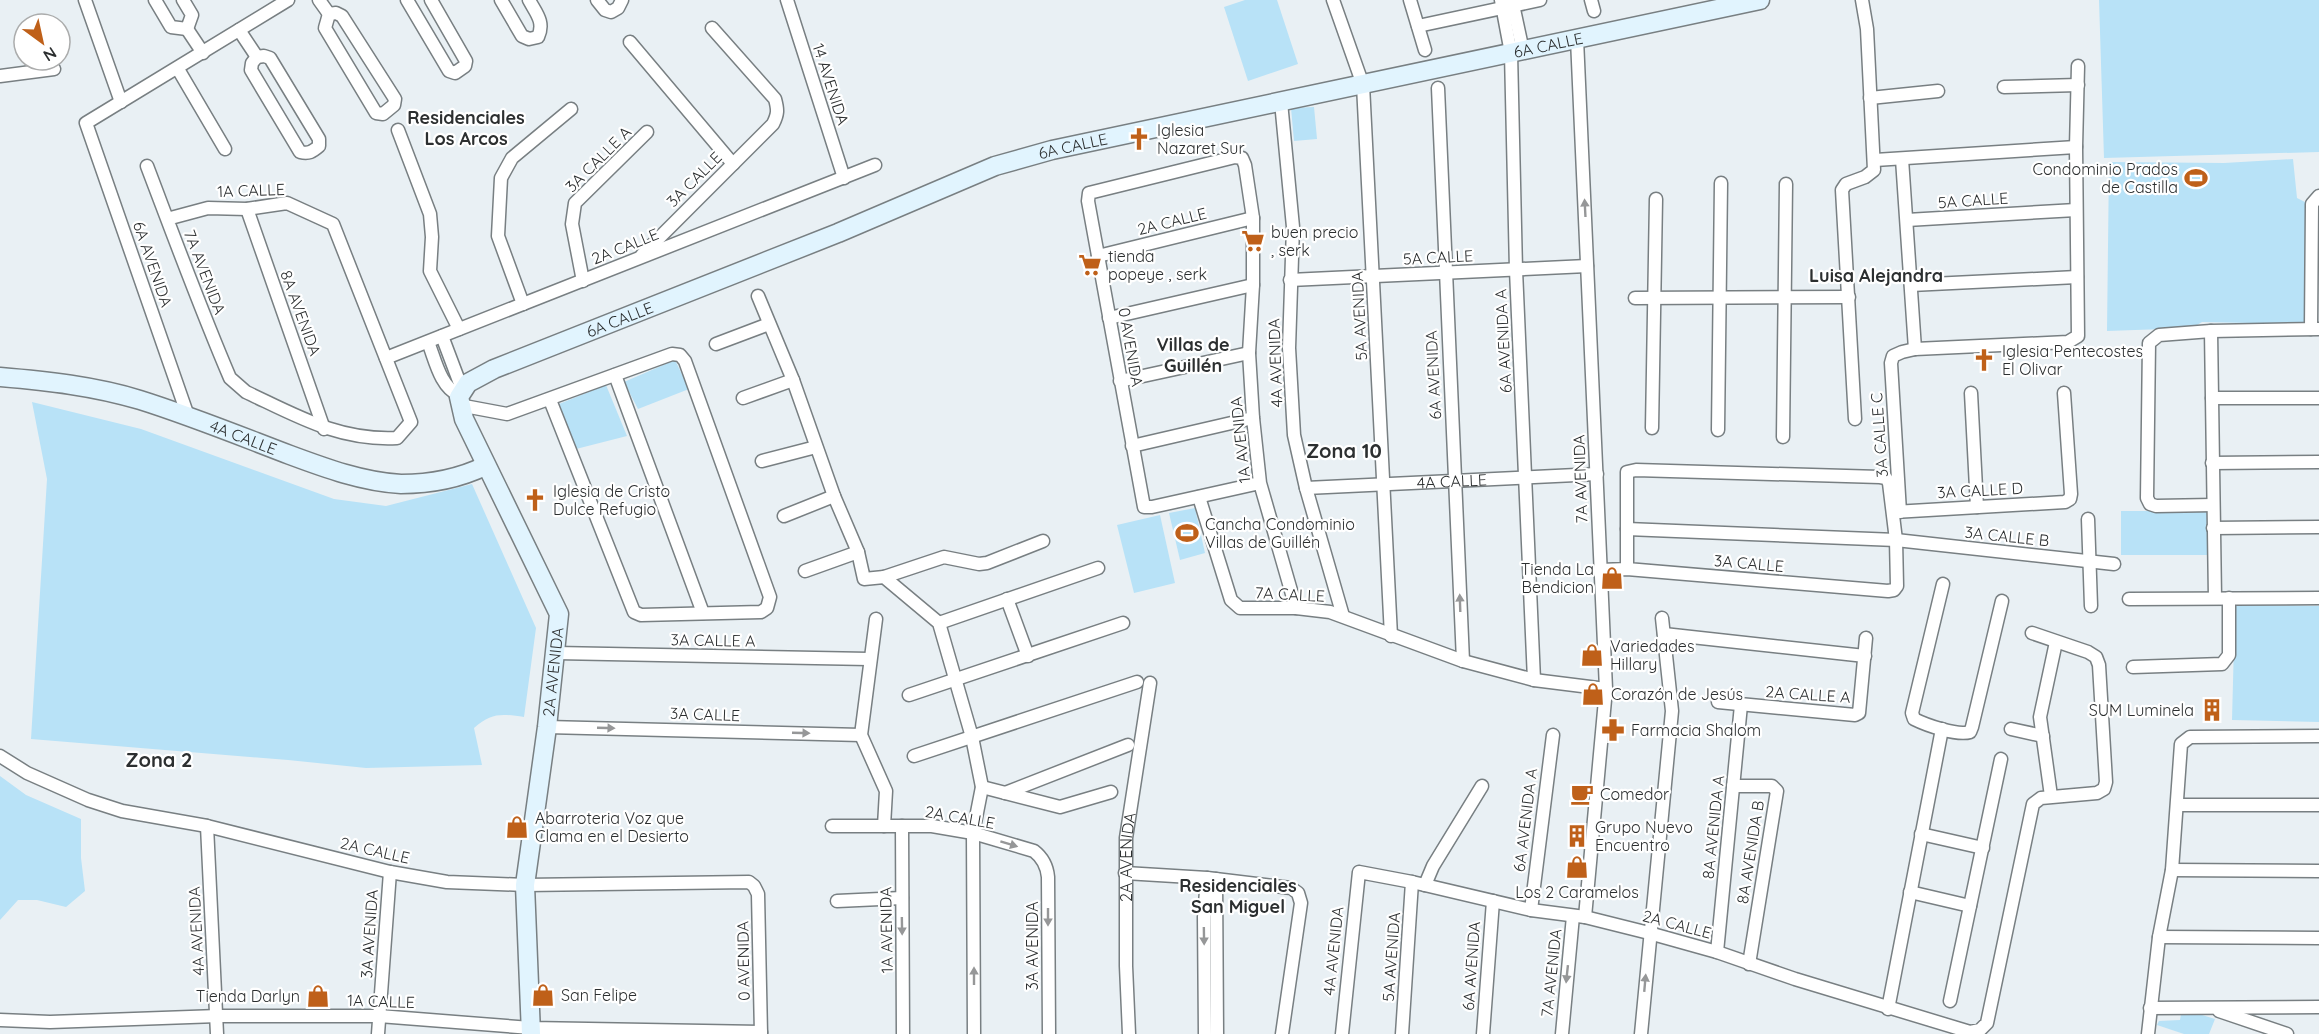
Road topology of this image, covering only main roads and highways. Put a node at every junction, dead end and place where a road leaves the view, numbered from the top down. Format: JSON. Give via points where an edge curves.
{"nodes":[{"id":1,"x":1760,"y":0,"type":"edge"},
{"id":2,"x":0,"y":377,"type":"edge"},
{"id":3,"x":460,"y":396,"type":"joint"},
{"id":4,"x":485,"y":466,"type":"junction"},
{"id":5,"x":531,"y":1031,"type":"edge"}],
"edges":[{"from":1,"to":3,"type":"main road","name":"6A CALLE","via":[[1052,150],[995,166],[838,233],[494,369],[474,378]]},
{"from":2,"to":4,"type":"main road","name":"4A CALLE","via":[[88,387],[136,399],[318,465],[384,482],[427,482]]},
{"from":3,"to":4,"type":"main road","name":"2A AVENIDA","via":[[464,419]]},
{"from":4,"to":5,"type":"main road","name":"2A AVENIDA","via":[[559,614],[525,885]]}]}
